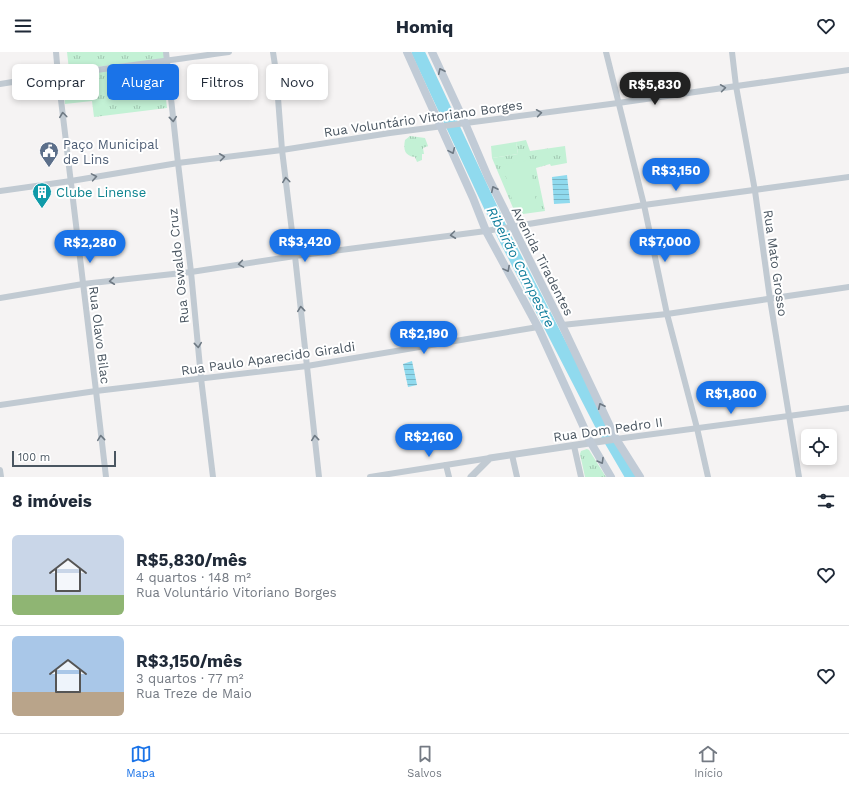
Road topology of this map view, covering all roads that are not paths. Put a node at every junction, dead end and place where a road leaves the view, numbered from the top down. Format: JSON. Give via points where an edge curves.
{"nodes":[{"id":1,"x":56,"y":52,"type":"edge"},
{"id":2,"x":166,"y":52,"type":"edge"},
{"id":3,"x":228,"y":52,"type":"edge"},
{"id":4,"x":273,"y":52,"type":"edge"},
{"id":5,"x":407,"y":52,"type":"edge"},
{"id":6,"x":432,"y":52,"type":"edge"},
{"id":7,"x":606,"y":52,"type":"edge"},
{"id":8,"x":732,"y":52,"type":"edge"},
{"id":9,"x":167,"y":61,"type":"junction"},
{"id":10,"x":57,"y":64,"type":"edge"},
{"id":11,"x":99,"y":70,"type":"edge"},
{"id":12,"x":849,"y":70,"type":"edge"},
{"id":13,"x":12,"y":82,"type":"edge"},
{"id":14,"x":0,"y":84,"type":"edge"},
{"id":15,"x":736,"y":86,"type":"junction"},
{"id":16,"x":61,"y":100,"type":"edge"},
{"id":17,"x":618,"y":102,"type":"junction"},
{"id":18,"x":462,"y":124,"type":"junction"},
{"id":19,"x":444,"y":126,"type":"junction"},
{"id":20,"x":282,"y":150,"type":"junction"},
{"id":21,"x":178,"y":163,"type":"junction"},
{"id":22,"x":849,"y":177,"type":"edge"},
{"id":23,"x":71,"y":181,"type":"junction"},
{"id":24,"x":755,"y":190,"type":"junction"},
{"id":25,"x":0,"y":191,"type":"edge"},
{"id":26,"x":644,"y":205,"type":"junction"},
{"id":27,"x":510,"y":227,"type":"junction"},
{"id":28,"x":489,"y":230,"type":"junction"},
{"id":29,"x":296,"y":256,"type":"junction"},
{"id":30,"x":191,"y":272,"type":"junction"},
{"id":31,"x":83,"y":284,"type":"junction"},
{"id":32,"x":849,"y":287,"type":"edge"},
{"id":33,"x":0,"y":298,"type":"edge"},
{"id":34,"x":770,"y":299,"type":"junction"},
{"id":35,"x":666,"y":314,"type":"junction"},
{"id":36,"x":562,"y":325,"type":"junction"},
{"id":37,"x":538,"y":326,"type":"junction"},
{"id":38,"x":307,"y":366,"type":"junction"},
{"id":39,"x":201,"y":378,"type":"junction"},
{"id":40,"x":96,"y":391,"type":"junction"},
{"id":41,"x":0,"y":405,"type":"edge"},
{"id":42,"x":849,"y":408,"type":"edge"},
{"id":43,"x":790,"y":416,"type":"junction"},
{"id":44,"x":697,"y":428,"type":"junction"},
{"id":45,"x":614,"y":440,"type":"junction"},
{"id":46,"x":595,"y":443,"type":"junction"},
{"id":47,"x":574,"y":446,"type":"junction"},
{"id":48,"x":512,"y":455,"type":"junction"},
{"id":49,"x":490,"y":458,"type":"junction"},
{"id":50,"x":446,"y":464,"type":"junction"},
{"id":51,"x":0,"y":470,"type":"edge"},
{"id":52,"x":1,"y":477,"type":"edge"},
{"id":53,"x":106,"y":477,"type":"edge"},
{"id":54,"x":213,"y":477,"type":"edge"},
{"id":55,"x":319,"y":477,"type":"edge"},
{"id":56,"x":370,"y":477,"type":"edge"},
{"id":57,"x":449,"y":477,"type":"edge"},
{"id":58,"x":471,"y":477,"type":"edge"},
{"id":59,"x":517,"y":477,"type":"edge"},
{"id":60,"x":581,"y":477,"type":"edge"},
{"id":61,"x":611,"y":477,"type":"edge"},
{"id":62,"x":640,"y":477,"type":"edge"},
{"id":63,"x":708,"y":477,"type":"edge"},
{"id":64,"x":799,"y":477,"type":"edge"}],
"edges":[{"from":1,"to":10,"type":"street","name":"Rua Olavo Bilac"},
{"from":2,"to":9,"type":"street","name":"Rua Oswaldo Cruz"},
{"from":3,"to":9,"type":"street"},
{"from":4,"to":20,"type":"street"},
{"from":5,"to":19,"type":"main road"},
{"from":18,"to":6,"type":"main road","name":"Avenida Tiradentes","one_way":true},
{"from":7,"to":17,"type":"street"},
{"from":8,"to":15,"type":"street","name":"Rua Mato Grosso"},
{"from":9,"to":11,"type":"street"},
{"from":9,"to":21,"type":"street","name":"Rua Oswaldo Cruz","one_way":true},
{"from":12,"to":15,"type":"street","name":"Rua Voluntário Vitoriano Borges"},
{"from":13,"to":14,"type":"street"},
{"from":17,"to":15,"type":"street","name":"Rua Voluntário Vitoriano Borges","one_way":true},
{"from":15,"to":24,"type":"street","name":"Rua Mato Grosso"},
{"from":23,"to":16,"type":"street","name":"Rua Olavo Bilac","one_way":true},
{"from":18,"to":17,"type":"street","name":"Rua Voluntário Vitoriano Borges","one_way":true},
{"from":17,"to":26,"type":"street"},
{"from":18,"to":19,"type":"street","name":"Rua Voluntário Vitoriano Borges"},
{"from":27,"to":18,"type":"main road","name":"Avenida Tiradentes","one_way":true},
{"from":19,"to":20,"type":"street","name":"Rua Voluntário Vitoriano Borges"},
{"from":19,"to":28,"type":"main road","one_way":true},
{"from":21,"to":20,"type":"street","name":"Rua Voluntário Vitoriano Borges","one_way":true},
{"from":29,"to":20,"type":"street","one_way":true},
{"from":23,"to":21,"type":"street","name":"Rua Voluntário Vitoriano Borges","one_way":true},
{"from":21,"to":30,"type":"street","name":"Rua Oswaldo Cruz"},
{"from":22,"to":24,"type":"street"},
{"from":23,"to":25,"type":"street","name":"Rua Voluntário Vitoriano Borges"},
{"from":23,"to":31,"type":"street","name":"Rua Olavo Bilac"},
{"from":24,"to":26,"type":"street"},
{"from":24,"to":34,"type":"street","name":"Rua Mato Grosso"},
{"from":26,"to":27,"type":"street"},
{"from":26,"to":35,"type":"street"},
{"from":27,"to":28,"type":"street"},
{"from":27,"to":36,"type":"main road","name":"Avenida Tiradentes"},
{"from":28,"to":29,"type":"street","one_way":true},
{"from":28,"to":37,"type":"main road","one_way":true},
{"from":29,"to":30,"type":"street","one_way":true},
{"from":38,"to":29,"type":"street","one_way":true},
{"from":30,"to":31,"type":"street","one_way":true},
{"from":30,"to":39,"type":"street","name":"Rua Oswaldo Cruz","one_way":true},
{"from":31,"to":33,"type":"street"},
{"from":31,"to":40,"type":"street","name":"Rua Olavo Bilac"},
{"from":32,"to":34,"type":"street"},
{"from":34,"to":35,"type":"street"},
{"from":34,"to":43,"type":"street","name":"Rua Mato Grosso"},
{"from":35,"to":36,"type":"street"},
{"from":35,"to":44,"type":"street"},
{"from":45,"to":36,"type":"main road","name":"Avenida Tiradentes","one_way":true},
{"from":37,"to":38,"type":"street","name":"Rua Paulo Aparecido Giraldi"},
{"from":37,"to":46,"type":"main road"},
{"from":38,"to":39,"type":"street","name":"Rua Paulo Aparecido Giraldi"},
{"from":55,"to":38,"type":"street","one_way":true},
{"from":39,"to":40,"type":"street","name":"Rua Paulo Aparecido Giraldi"},
{"from":39,"to":54,"type":"street","name":"Rua Oswaldo Cruz"},
{"from":40,"to":41,"type":"street","name":"Rua Paulo Aparecido Giraldi"},
{"from":53,"to":40,"type":"street","name":"Rua Olavo Bilac","one_way":true},
{"from":42,"to":43,"type":"street","name":"Rua Dom Pedro II"},
{"from":43,"to":44,"type":"street","name":"Rua Dom Pedro II"},
{"from":43,"to":64,"type":"street","name":"Rua Mato Grosso"},
{"from":44,"to":45,"type":"street","name":"Rua Dom Pedro II"},
{"from":44,"to":63,"type":"street"},
{"from":45,"to":46,"type":"street","name":"Rua Dom Pedro II"},
{"from":45,"to":62,"type":"main road","name":"Avenida Tiradentes"},
{"from":46,"to":47,"type":"street","name":"Rua Dom Pedro II"},
{"from":46,"to":61,"type":"main road","one_way":true},
{"from":47,"to":48,"type":"street","name":"Rua Dom Pedro II"},
{"from":47,"to":60,"type":"street"},
{"from":48,"to":49,"type":"street","name":"Rua Dom Pedro II"},
{"from":48,"to":59,"type":"street"},
{"from":49,"to":50,"type":"street","name":"Rua Dom Pedro II"},
{"from":49,"to":58,"type":"street"},
{"from":50,"to":56,"type":"street","name":"Rua Dom Pedro II"},
{"from":50,"to":57,"type":"street"},
{"from":51,"to":52,"type":"street"}]}
